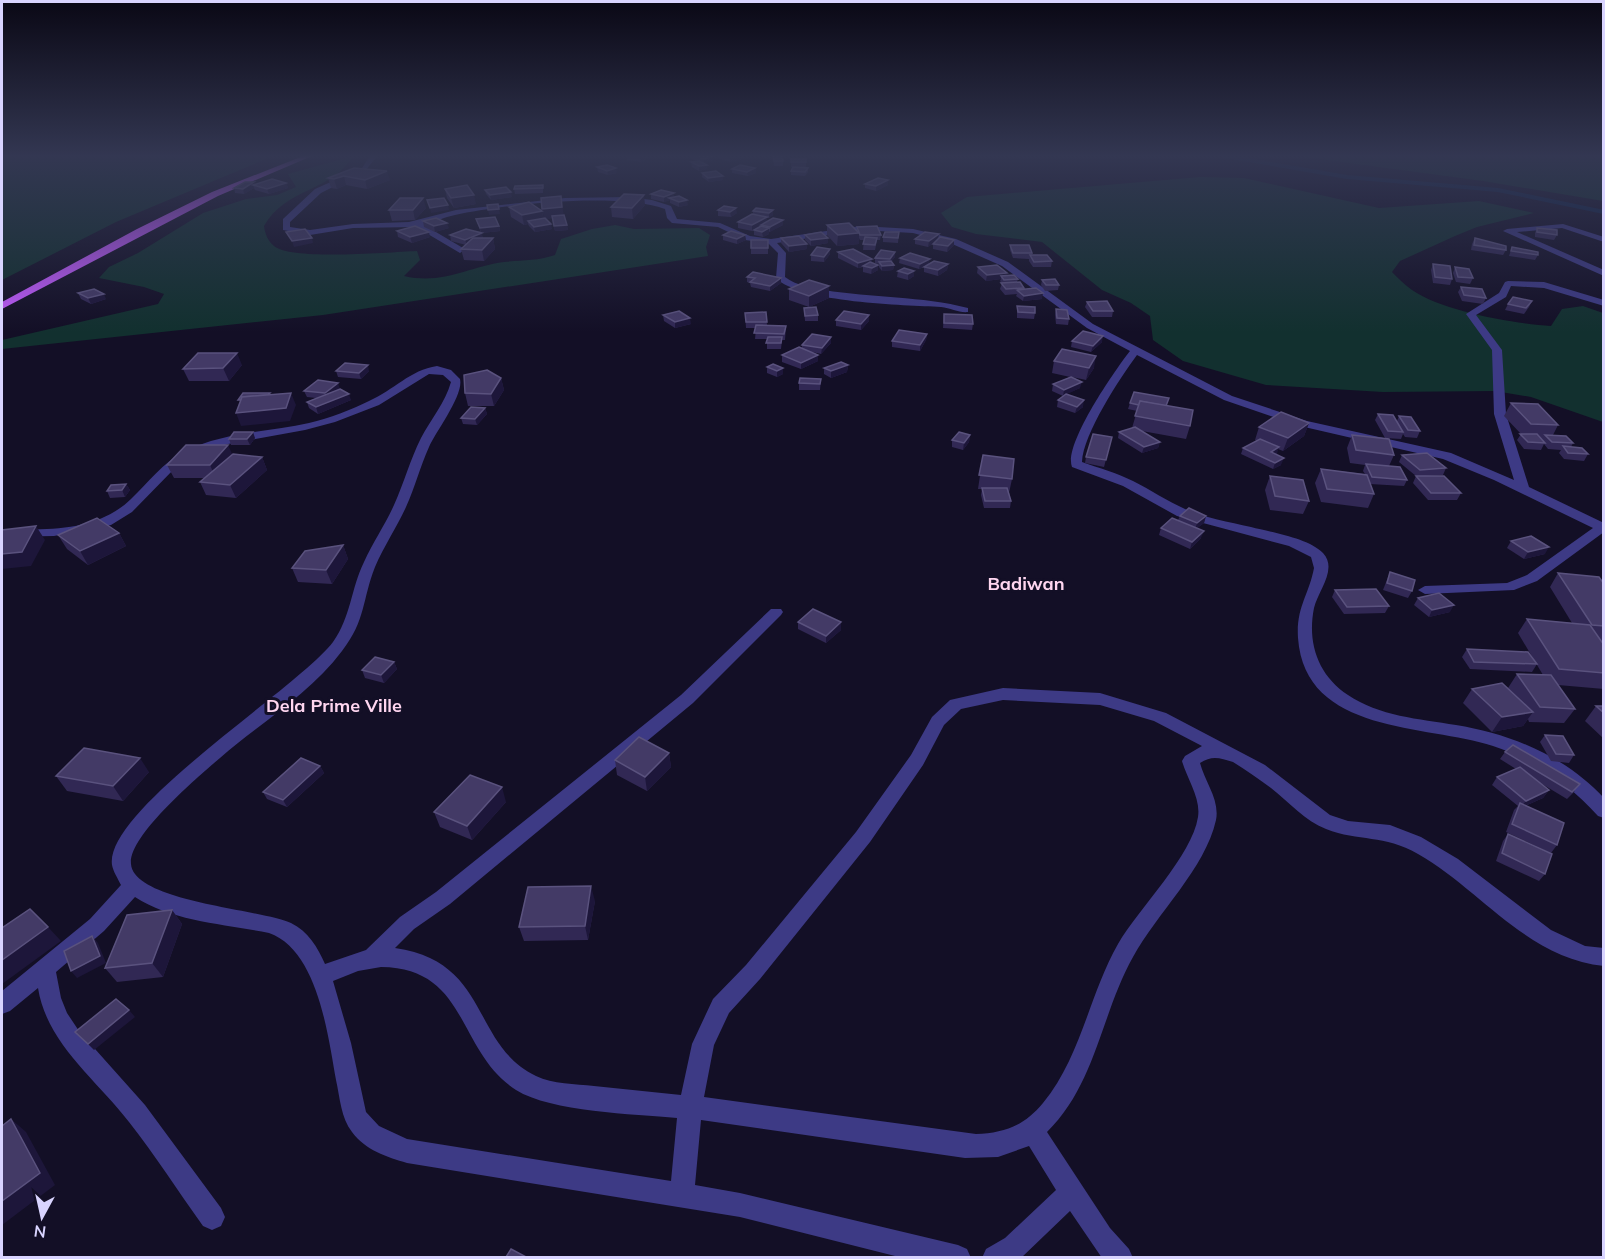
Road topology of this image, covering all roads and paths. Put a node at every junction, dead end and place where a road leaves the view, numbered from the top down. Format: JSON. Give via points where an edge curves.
{"nodes":[{"id":1,"x":176,"y":215,"type":"edge"},
{"id":2,"x":291,"y":215,"type":"edge"},
{"id":3,"x":446,"y":215,"type":"edge"},
{"id":4,"x":670,"y":215,"type":"edge"},
{"id":5,"x":417,"y":224,"type":"junction"},
{"id":6,"x":1604,"y":240,"type":"edge"},
{"id":7,"x":771,"y":241,"type":"junction"},
{"id":8,"x":460,"y":250,"type":"edge"},
{"id":9,"x":1604,"y":273,"type":"edge"},
{"id":10,"x":1604,"y":303,"type":"edge"},
{"id":11,"x":2,"y":306,"type":"edge"},
{"id":12,"x":965,"y":310,"type":"dead end"},
{"id":13,"x":1135,"y":351,"type":"junction"},
{"id":14,"x":1523,"y":489,"type":"junction"},
{"id":15,"x":1603,"y":528,"type":"edge"},
{"id":16,"x":2,"y":533,"type":"edge"},
{"id":17,"x":1425,"y":590,"type":"dead end"},
{"id":18,"x":776,"y":612,"type":"dead end"},
{"id":19,"x":1229,"y":752,"type":"junction"},
{"id":20,"x":1604,"y":811,"type":"edge"},
{"id":21,"x":134,"y":885,"type":"junction"},
{"id":22,"x":374,"y":956,"type":"junction"},
{"id":23,"x":1604,"y":957,"type":"edge"},
{"id":24,"x":45,"y":969,"type":"junction"},
{"id":25,"x":322,"y":976,"type":"junction"},
{"id":26,"x":2,"y":1004,"type":"edge"},
{"id":27,"x":690,"y":1108,"type":"junction"},
{"id":28,"x":1032,"y":1130,"type":"junction"},
{"id":29,"x":1072,"y":1192,"type":"junction"},
{"id":30,"x":682,"y":1195,"type":"junction"},
{"id":31,"x":212,"y":1217,"type":"dead end"},
{"id":32,"x":958,"y":1257,"type":"edge"},
{"id":33,"x":995,"y":1257,"type":"edge"},
{"id":34,"x":1120,"y":1257,"type":"edge"}],
"edges":[{"from":1,"to":11,"type":"main road"},
{"from":2,"to":5,"type":"street","via":[[284,225],[292,231]]},
{"from":3,"to":5,"type":"street"},
{"from":4,"to":7,"type":"street","via":[[675,221],[720,225],[748,238]]},
{"from":5,"to":8,"type":"street"},
{"from":6,"to":9,"type":"street","via":[[1563,226],[1507,231]]},
{"from":7,"to":12,"type":"street","via":[[782,253],[780,278],[790,286],[860,299]]},
{"from":7,"to":13,"type":"street","via":[[861,228],[913,231],[942,238],[1005,264],[1076,317]]},
{"from":10,"to":14,"type":"street","via":[[1547,285],[1516,283],[1508,284],[1503,295],[1471,314],[1497,350],[1500,414]]},
{"from":13,"to":14,"type":"street","via":[[1228,398],[1268,413],[1447,456]]},
{"from":13,"to":20,"type":"street","via":[[1094,416],[1074,457],[1076,464],[1127,483],[1182,513],[1311,551],[1319,557],[1321,566],[1307,606],[1305,642],[1316,674],[1327,687],[1366,713],[1386,720],[1506,743],[1537,757],[1566,777]]},
{"from":14,"to":15,"type":"street"},
{"from":15,"to":17,"type":"street","via":[[1532,578],[1509,587]]},
{"from":16,"to":21,"type":"street","via":[[54,532],[107,521],[136,503],[170,465],[216,442],[333,419],[378,401],[424,372],[441,370],[456,381],[453,394],[425,441],[396,516],[368,567],[355,616],[341,640],[312,675],[178,784],[140,828],[120,862]]},
{"from":18,"to":22,"type":"street","via":[[687,699],[407,923]]},
{"from":19,"to":23,"type":"street","via":[[1248,761],[1322,819],[1345,828],[1389,833],[1417,843],[1543,935],[1579,953]]},
{"from":19,"to":27,"type":"street","via":[[1160,717],[1100,699],[1003,694],[956,704],[938,722],[917,760],[863,837],[721,1006],[703,1044]]},
{"from":19,"to":28,"type":"street","via":[[1209,751],[1191,760],[1207,810],[1203,834],[1125,950],[1084,1055],[1062,1098]]},
{"from":21,"to":24,"type":"street","via":[[98,925]]},
{"from":21,"to":25,"type":"street","via":[[172,904],[285,929],[299,938]]},
{"from":22,"to":25,"type":"street","via":[[350,962]]},
{"from":22,"to":27,"type":"street","via":[[419,963],[440,972],[502,1064],[523,1082],[569,1095]]},
{"from":24,"to":26,"type":"street"},
{"from":24,"to":31,"type":"street","via":[[50,998],[71,1039],[137,1113]]},
{"from":25,"to":30,"type":"street","via":[[355,1116],[371,1137],[407,1151]]},
{"from":27,"to":28,"type":"street","via":[[985,1146],[1014,1142]]},
{"from":27,"to":30,"type":"street"},
{"from":28,"to":29,"type":"street"},
{"from":29,"to":33,"type":"street","via":[[1014,1247]]},
{"from":29,"to":34,"type":"street"},
{"from":30,"to":32,"type":"street"}]}
